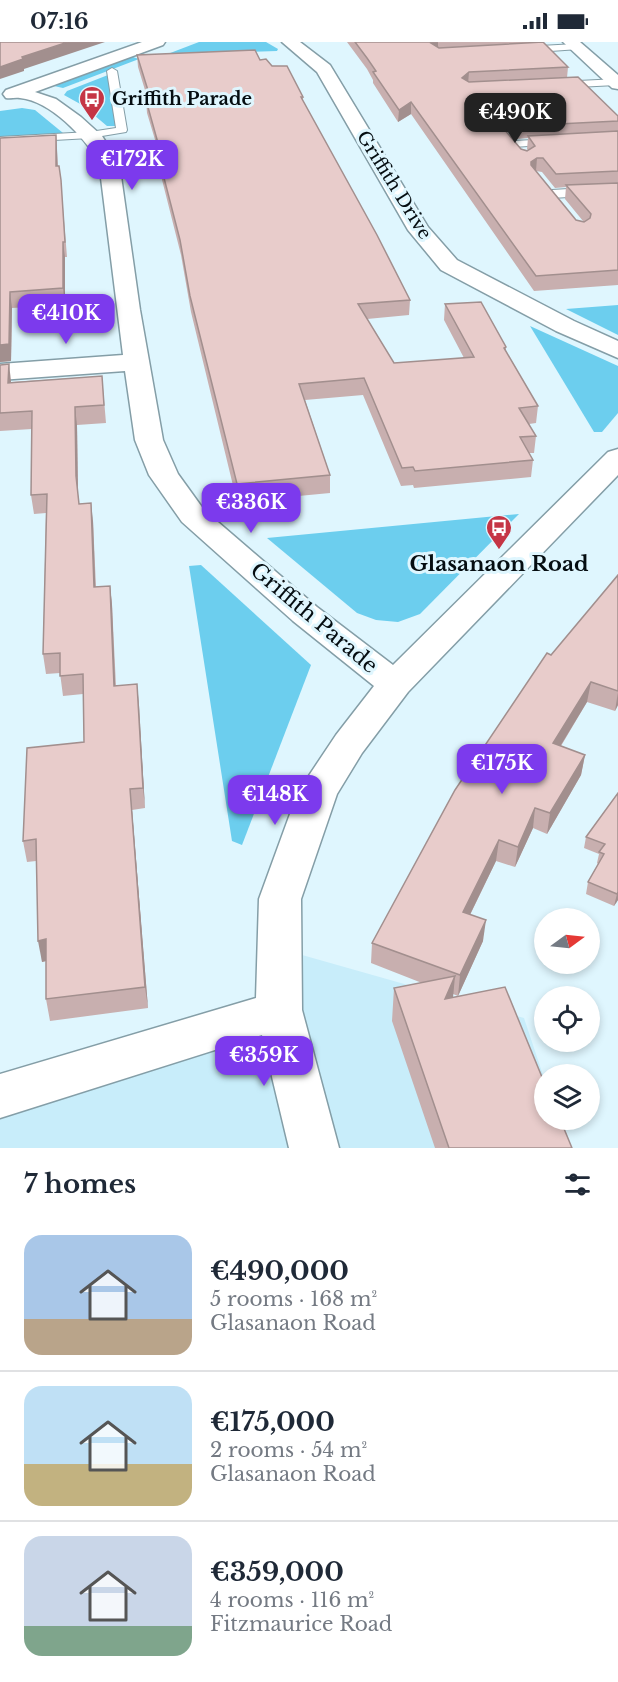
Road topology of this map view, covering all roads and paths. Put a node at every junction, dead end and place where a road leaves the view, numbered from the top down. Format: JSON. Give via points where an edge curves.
{"nodes":[{"id":1,"x":157,"y":42,"type":"edge"},
{"id":2,"x":290,"y":42,"type":"edge"},
{"id":3,"x":573,"y":44,"type":"edge"},
{"id":4,"x":507,"y":50,"type":"edge"},
{"id":5,"x":112,"y":71,"type":"dead end"},
{"id":6,"x":617,"y":83,"type":"edge"},
{"id":7,"x":548,"y":85,"type":"edge"},
{"id":8,"x":10,"y":95,"type":"edge"},
{"id":9,"x":90,"y":135,"type":"junction"},
{"id":10,"x":0,"y":140,"type":"edge"},
{"id":11,"x":560,"y":142,"type":"edge"},
{"id":12,"x":526,"y":159,"type":"edge"},
{"id":13,"x":618,"y":190,"type":"edge"},
{"id":14,"x":552,"y":194,"type":"edge"},
{"id":15,"x":618,"y":350,"type":"edge"},
{"id":16,"x":136,"y":362,"type":"junction"},
{"id":17,"x":0,"y":372,"type":"edge"},
{"id":18,"x":618,"y":458,"type":"edge"},
{"id":19,"x":394,"y":684,"type":"junction"},
{"id":20,"x":279,"y":1010,"type":"junction"},
{"id":21,"x":0,"y":1096,"type":"edge"},
{"id":22,"x":314,"y":1148,"type":"edge"}],
"edges":[{"from":1,"to":8,"type":"street"},
{"from":2,"to":15,"type":"street","name":"Griffith Drive","via":[[324,69],[419,230],[449,265]]},
{"from":3,"to":4,"type":"lane"},
{"from":3,"to":6,"type":"street"},
{"from":5,"to":9,"type":"lane","via":[[122,130]]},
{"from":6,"to":7,"type":"lane"},
{"from":8,"to":9,"type":"street","name":"Griffith Parade","via":[[50,103]]},
{"from":9,"to":10,"type":"lane"},
{"from":9,"to":16,"type":"street","name":"Griffith Parade","via":[[108,162]]},
{"from":11,"to":12,"type":"lane","via":[[511,141]]},
{"from":13,"to":14,"type":"lane"},
{"from":16,"to":17,"type":"street"},
{"from":16,"to":19,"type":"street","name":"Griffith Parade","via":[[149,440],[164,474],[193,516],[305,614]]},
{"from":18,"to":19,"type":"street"},
{"from":19,"to":20,"type":"street","via":[[318,792],[287,878],[280,899]]},
{"from":20,"to":21,"type":"street"},
{"from":20,"to":22,"type":"street"}]}
